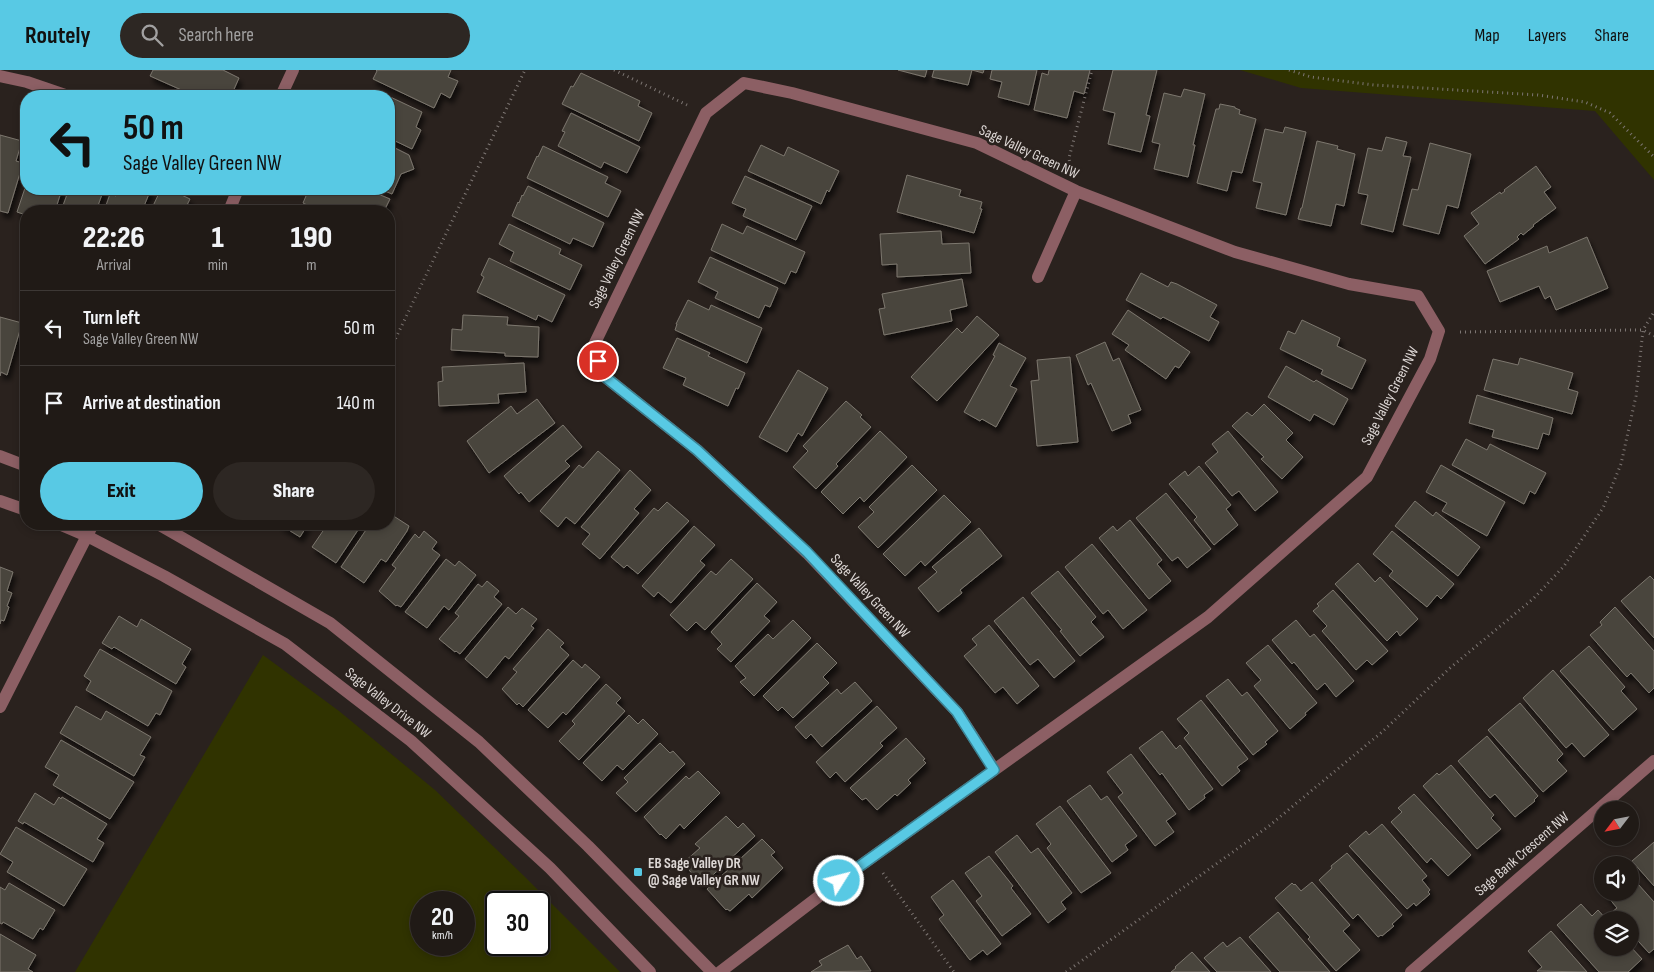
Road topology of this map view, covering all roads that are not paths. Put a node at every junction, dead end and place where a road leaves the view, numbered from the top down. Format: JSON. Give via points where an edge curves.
{"nodes":[{"id":1,"x":293,"y":70,"type":"edge"},
{"id":2,"x":0,"y":76,"type":"edge"},
{"id":3,"x":51,"y":90,"type":"edge"},
{"id":4,"x":283,"y":90,"type":"edge"},
{"id":5,"x":1076,"y":191,"type":"junction"},
{"id":6,"x":1038,"y":277,"type":"dead end"},
{"id":7,"x":0,"y":456,"type":"edge"},
{"id":8,"x":20,"y":464,"type":"edge"},
{"id":9,"x":0,"y":501,"type":"edge"},
{"id":10,"x":20,"y":508,"type":"edge"},
{"id":11,"x":73,"y":530,"type":"edge"},
{"id":12,"x":90,"y":530,"type":"edge"},
{"id":13,"x":168,"y":530,"type":"edge"},
{"id":14,"x":87,"y":536,"type":"junction"},
{"id":15,"x":0,"y":707,"type":"edge"},
{"id":16,"x":1654,"y":760,"type":"edge"},
{"id":17,"x":994,"y":770,"type":"junction"},
{"id":18,"x":650,"y":972,"type":"edge"},
{"id":19,"x":712,"y":972,"type":"edge"},
{"id":20,"x":720,"y":972,"type":"edge"},
{"id":21,"x":1411,"y":972,"type":"edge"}],
"edges":[{"from":1,"to":4,"type":"street"},
{"from":2,"to":3,"type":"street"},
{"from":5,"to":6,"type":"street"},
{"from":5,"to":17,"type":"street","name":"Sage Valley Green NW","via":[[1235,252],[1349,284],[1418,296],[1439,331],[1430,358],[1367,477],[1208,617]]},
{"from":5,"to":17,"type":"street","name":"Sage Valley Green NW","via":[[977,143],[744,83],[706,113],[593,347],[604,376],[697,450],[807,552],[957,712]]},
{"from":7,"to":8,"type":"street"},
{"from":9,"to":10,"type":"street"},
{"from":11,"to":14,"type":"street","name":"Sage Valley Drive NW"},
{"from":12,"to":14,"type":"street"},
{"from":13,"to":19,"type":"street","name":"Sage Valley Drive NW","via":[[330,623],[479,742],[588,846]]},
{"from":14,"to":15,"type":"street"},
{"from":14,"to":18,"type":"street","name":"Sage Valley Drive NW","via":[[285,644],[412,741],[550,868]]},
{"from":16,"to":21,"type":"street","name":"Sage Bank Crescent NW"},
{"from":17,"to":20,"type":"street","name":"Sage Valley Green NW"}]}
